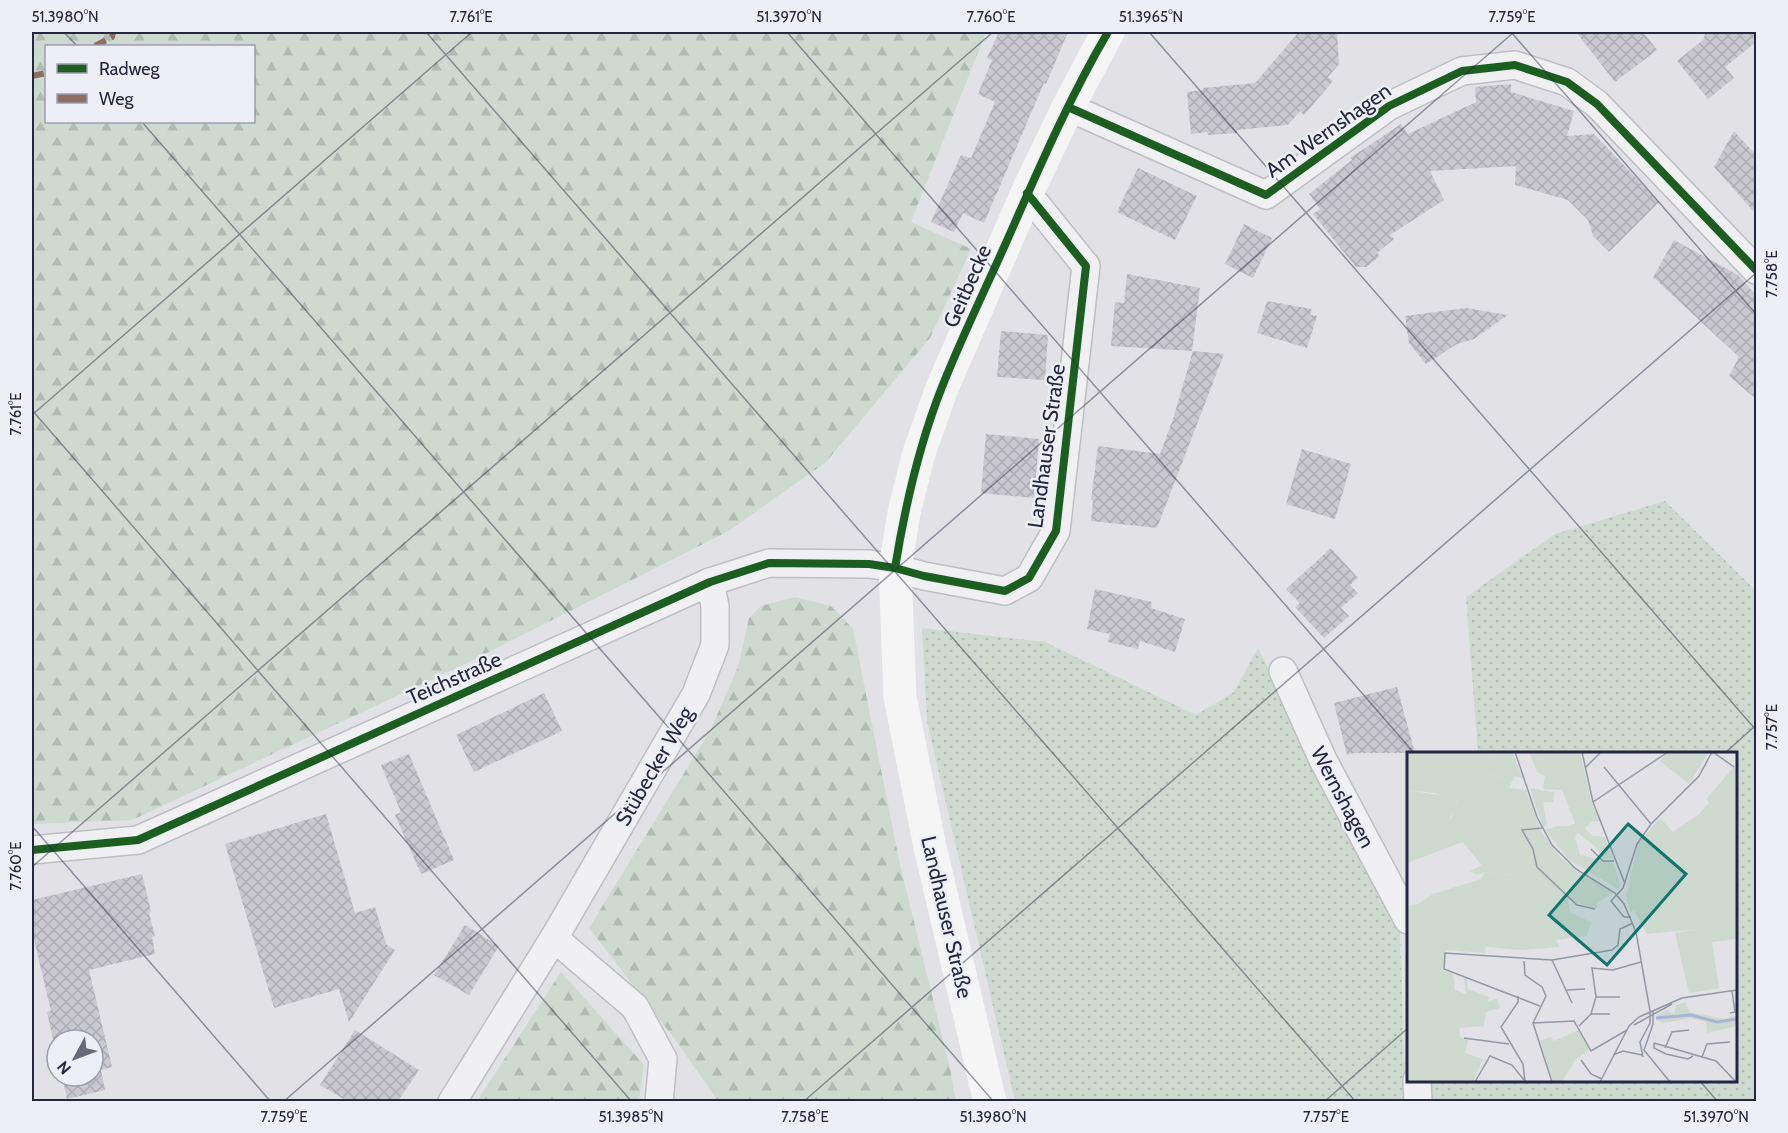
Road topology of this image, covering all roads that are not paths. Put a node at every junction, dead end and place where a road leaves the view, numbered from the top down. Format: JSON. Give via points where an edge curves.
{"nodes":[{"id":1,"x":1108,"y":32,"type":"edge"},
{"id":2,"x":1068,"y":107,"type":"junction"},
{"id":3,"x":1027,"y":194,"type":"junction"},
{"id":4,"x":1756,"y":270,"type":"edge"},
{"id":5,"x":895,"y":568,"type":"junction"},
{"id":6,"x":710,"y":582,"type":"junction"},
{"id":7,"x":1282,"y":671,"type":"dead end"},
{"id":8,"x":32,"y":850,"type":"edge"},
{"id":9,"x":1407,"y":918,"type":"edge"},
{"id":10,"x":554,"y":938,"type":"junction"},
{"id":11,"x":1417,"y":1082,"type":"edge"},
{"id":12,"x":452,"y":1101,"type":"edge"},
{"id":13,"x":658,"y":1101,"type":"edge"},
{"id":14,"x":990,"y":1101,"type":"edge"},
{"id":15,"x":1418,"y":1101,"type":"edge"}],
"edges":[{"from":1,"to":2,"type":"street","name":"Geitbecke"},
{"from":2,"to":3,"type":"street","name":"Geitbecke"},
{"from":2,"to":4,"type":"street","name":"Am Wernshagen","via":[[1266,195],[1389,106],[1462,71],[1515,65],[1567,82],[1597,104]]},
{"from":3,"to":5,"type":"street","name":"Geitbecke","via":[[942,388],[919,453]]},
{"from":3,"to":5,"type":"street","name":"Landhauser Straße","via":[[1086,266],[1056,531],[1029,578],[1005,591]]},
{"from":5,"to":6,"type":"street","name":"Teichstraße","via":[[769,563]]},
{"from":5,"to":14,"type":"street","name":"Landhauser Straße","via":[[900,697],[930,847]]},
{"from":6,"to":8,"type":"street","name":"Teichstraße","via":[[138,840]]},
{"from":6,"to":10,"type":"street","name":"Stübecker Weg","via":[[715,606],[715,645],[696,694]]},
{"from":7,"to":9,"type":"street","name":"Wernshagen","via":[[1323,760]]},
{"from":10,"to":12,"type":"street","name":"Stübecker Weg"},
{"from":10,"to":13,"type":"street","via":[[634,1006],[663,1059]]},
{"from":11,"to":15,"type":"street"}]}
